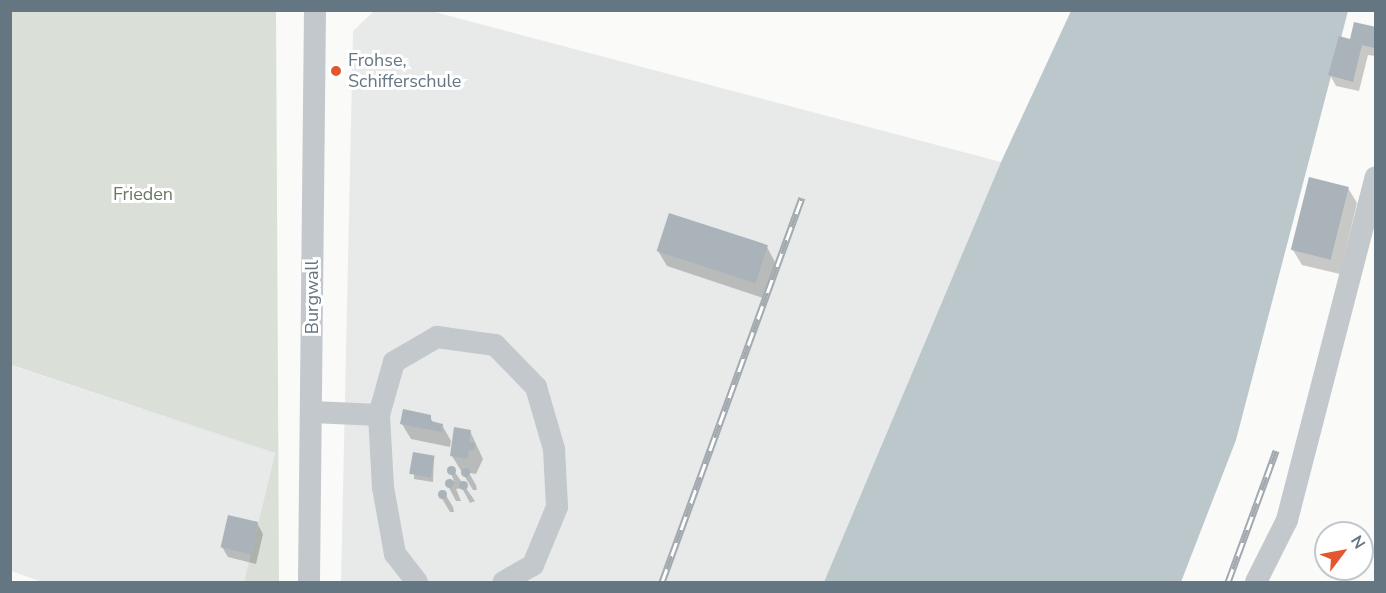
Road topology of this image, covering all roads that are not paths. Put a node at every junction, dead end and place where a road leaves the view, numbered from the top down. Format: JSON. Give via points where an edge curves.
{"nodes":[{"id":1,"x":315,"y":10,"type":"edge"},
{"id":2,"x":1376,"y":177,"type":"edge"},
{"id":3,"x":312,"y":412,"type":"junction"},
{"id":4,"x":379,"y":415,"type":"junction"},
{"id":5,"x":309,"y":582,"type":"edge"},
{"id":6,"x":417,"y":582,"type":"edge"},
{"id":7,"x":503,"y":582,"type":"edge"},
{"id":8,"x":1256,"y":582,"type":"edge"}],
"edges":[{"from":1,"to":3,"type":"street","name":"Burgwall"},
{"from":2,"to":8,"type":"street","via":[[1287,520]]},
{"from":3,"to":4,"type":"street"},
{"from":3,"to":5,"type":"street","name":"Burgwall"},
{"from":4,"to":6,"type":"street","via":[[379,453],[396,554]]},
{"from":4,"to":7,"type":"street","via":[[394,362],[437,337],[495,345],[536,387],[554,449],[557,507],[533,565]]}]}
